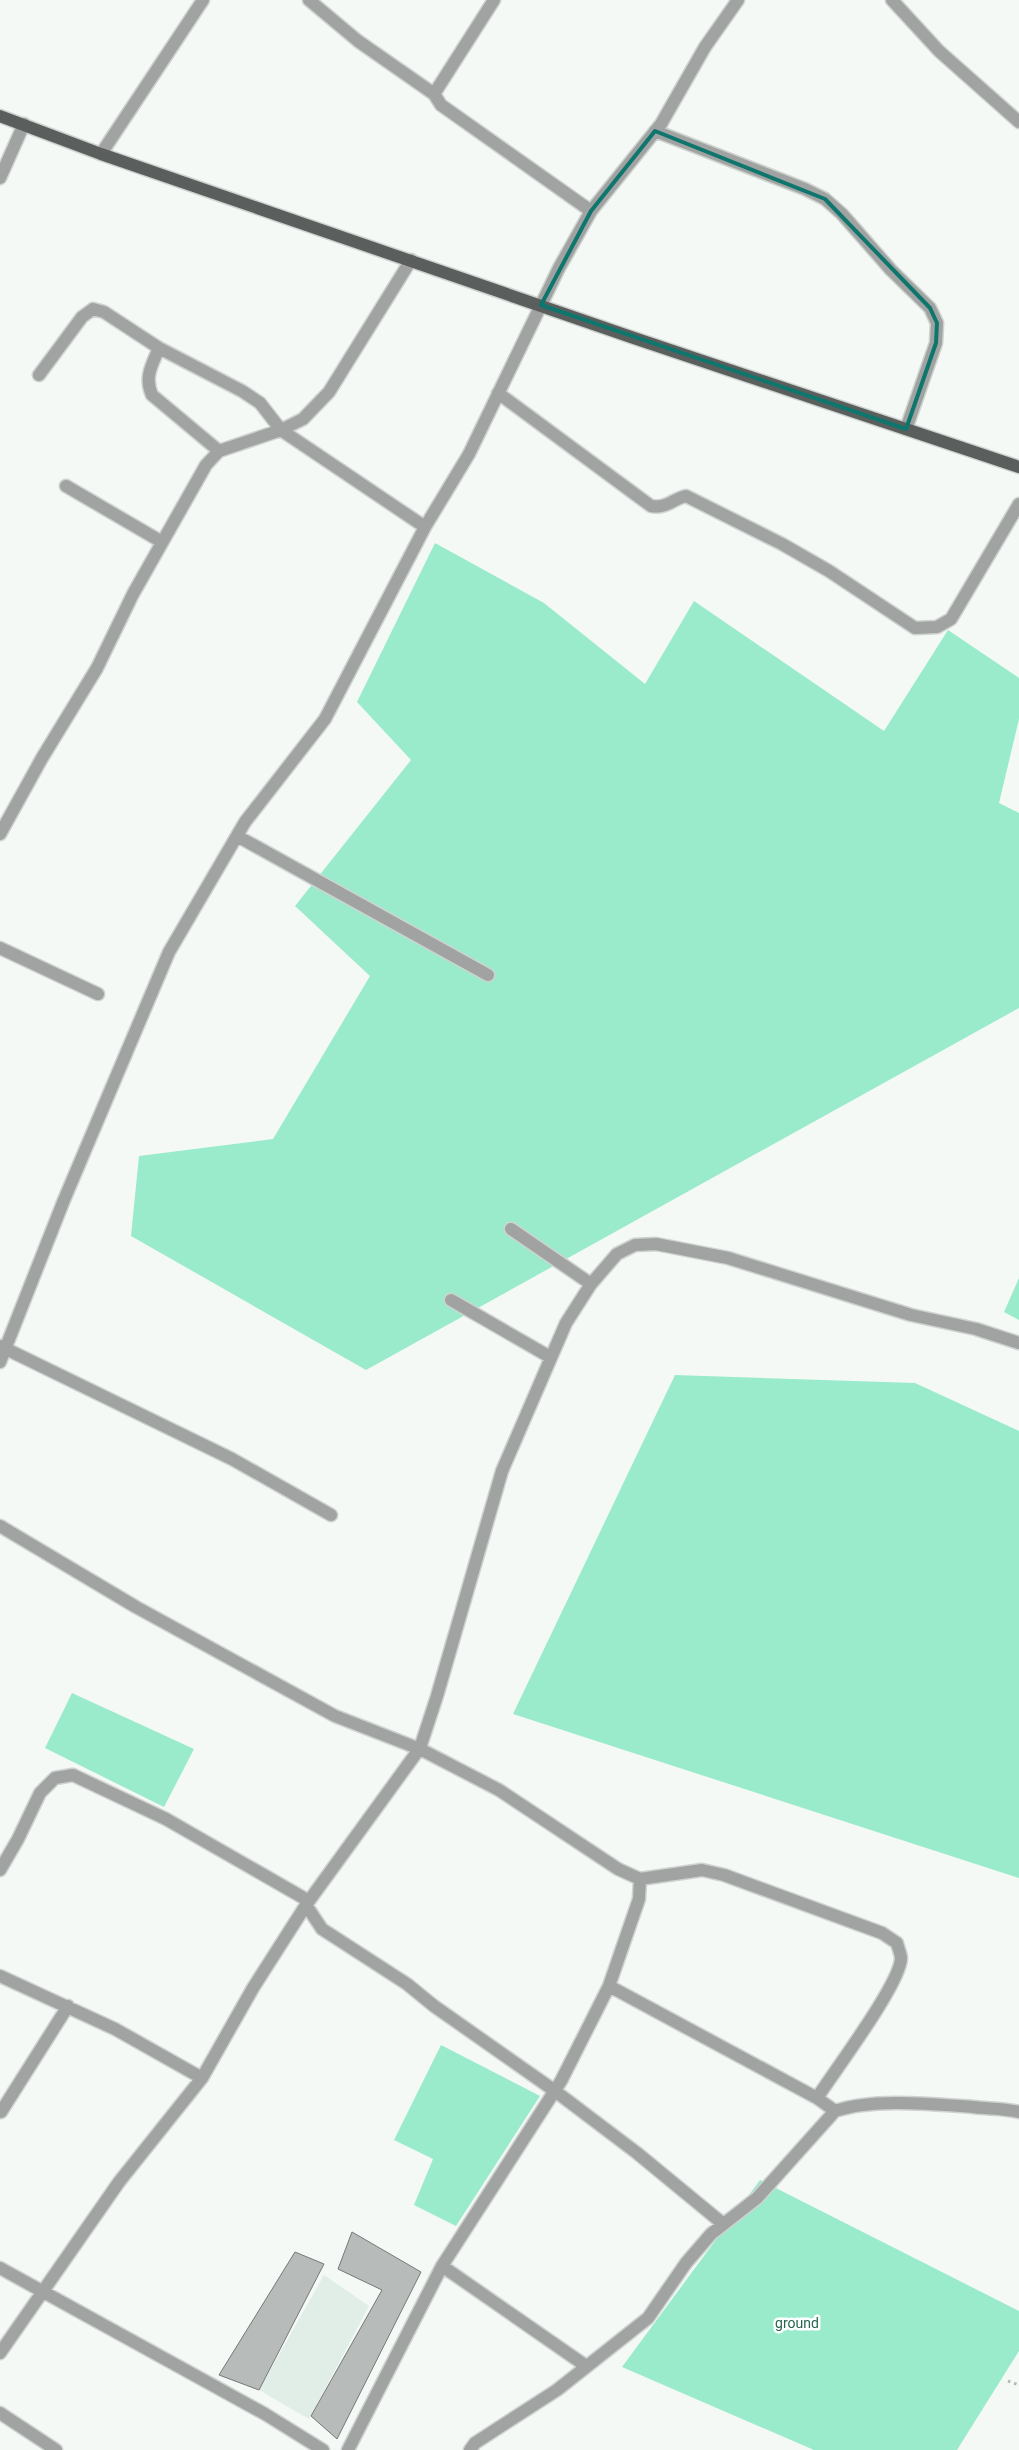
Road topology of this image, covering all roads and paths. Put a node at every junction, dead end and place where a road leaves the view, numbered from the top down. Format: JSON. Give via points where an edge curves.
{"nodes":[{"id":1,"x":203,"y":0,"type":"edge"},
{"id":2,"x":309,"y":0,"type":"edge"},
{"id":3,"x":494,"y":0,"type":"edge"},
{"id":4,"x":738,"y":0,"type":"edge"},
{"id":5,"x":892,"y":0,"type":"edge"},
{"id":6,"x":434,"y":94,"type":"junction"},
{"id":7,"x":0,"y":116,"type":"edge"},
{"id":8,"x":1019,"y":122,"type":"edge"},
{"id":9,"x":24,"y":124,"type":"junction"},
{"id":10,"x":655,"y":131,"type":"junction"},
{"id":11,"x":101,"y":154,"type":"junction"},
{"id":12,"x":0,"y":178,"type":"edge"},
{"id":13,"x":591,"y":211,"type":"junction"},
{"id":14,"x":411,"y":260,"type":"junction"},
{"id":15,"x":541,"y":305,"type":"junction"},
{"id":16,"x":160,"y":348,"type":"junction"},
{"id":17,"x":39,"y":375,"type":"dead end"},
{"id":18,"x":498,"y":393,"type":"junction"},
{"id":19,"x":906,"y":429,"type":"junction"},
{"id":20,"x":281,"y":430,"type":"junction"},
{"id":21,"x":219,"y":451,"type":"junction"},
{"id":22,"x":1019,"y":467,"type":"edge"},
{"id":23,"x":66,"y":486,"type":"dead end"},
{"id":24,"x":1019,"y":504,"type":"edge"},
{"id":25,"x":425,"y":528,"type":"junction"},
{"id":26,"x":162,"y":542,"type":"junction"},
{"id":27,"x":0,"y":834,"type":"edge"},
{"id":28,"x":237,"y":836,"type":"junction"},
{"id":29,"x":0,"y":948,"type":"edge"},
{"id":30,"x":488,"y":975,"type":"dead end"},
{"id":31,"x":98,"y":994,"type":"dead end"},
{"id":32,"x":510,"y":1229,"type":"dead end"},
{"id":33,"x":591,"y":1284,"type":"junction"},
{"id":34,"x":450,"y":1300,"type":"dead end"},
{"id":35,"x":1019,"y":1343,"type":"edge"},
{"id":36,"x":3,"y":1347,"type":"edge"},
{"id":37,"x":550,"y":1357,"type":"junction"},
{"id":38,"x":0,"y":1362,"type":"edge"},
{"id":39,"x":331,"y":1515,"type":"dead end"},
{"id":40,"x":0,"y":1526,"type":"edge"},
{"id":41,"x":420,"y":1748,"type":"junction"},
{"id":42,"x":0,"y":1870,"type":"edge"},
{"id":43,"x":640,"y":1879,"type":"junction"},
{"id":44,"x":308,"y":1903,"type":"junction"},
{"id":45,"x":0,"y":1976,"type":"edge"},
{"id":46,"x":609,"y":1986,"type":"junction"},
{"id":47,"x":68,"y":2006,"type":"junction"},
{"id":48,"x":202,"y":2078,"type":"junction"},
{"id":49,"x":555,"y":2091,"type":"junction"},
{"id":50,"x":817,"y":2098,"type":"junction"},
{"id":51,"x":835,"y":2111,"type":"junction"},
{"id":52,"x":1019,"y":2111,"type":"edge"},
{"id":53,"x":1,"y":2112,"type":"edge"},
{"id":54,"x":722,"y":2223,"type":"junction"},
{"id":55,"x":442,"y":2266,"type":"junction"},
{"id":56,"x":0,"y":2268,"type":"edge"},
{"id":57,"x":42,"y":2292,"type":"junction"},
{"id":58,"x":0,"y":2353,"type":"edge"},
{"id":59,"x":586,"y":2366,"type":"junction"},
{"id":60,"x":1008,"y":2381,"type":"dead end"},
{"id":61,"x":1019,"y":2385,"type":"edge"},
{"id":62,"x":0,"y":2413,"type":"edge"},
{"id":63,"x":56,"y":2450,"type":"edge"},
{"id":64,"x":323,"y":2450,"type":"edge"},
{"id":65,"x":348,"y":2450,"type":"edge"},
{"id":66,"x":470,"y":2450,"type":"edge"}],
"edges":[{"from":1,"to":11,"type":"street"},
{"from":2,"to":6,"type":"street","via":[[358,41]]},
{"from":3,"to":6,"type":"street"},
{"from":4,"to":10,"type":"street","via":[[705,47]]},
{"from":5,"to":8,"type":"street","via":[[939,51]]},
{"from":6,"to":13,"type":"street","via":[[441,105]]},
{"from":7,"to":9,"type":"main road"},
{"from":9,"to":11,"type":"main road"},
{"from":9,"to":12,"type":"street"},
{"from":10,"to":13,"type":"street"},
{"from":10,"to":19,"type":"street","via":[[825,199],[930,308],[937,323],[936,342]]},
{"from":11,"to":14,"type":"main road"},
{"from":13,"to":15,"type":"street"},
{"from":14,"to":15,"type":"main road"},
{"from":14,"to":20,"type":"street","via":[[329,392],[303,419]]},
{"from":15,"to":18,"type":"street"},
{"from":15,"to":19,"type":"main road"},
{"from":16,"to":17,"type":"street","via":[[104,312],[93,309],[82,317]]},
{"from":16,"to":20,"type":"street","via":[[242,391],[260,404]]},
{"from":16,"to":21,"type":"street","via":[[148,375],[152,395]]},
{"from":18,"to":24,"type":"street","via":[[651,506],[660,508],[686,496],[806,558],[915,628],[937,627],[951,619]]},
{"from":18,"to":25,"type":"street","via":[[469,454]]},
{"from":19,"to":22,"type":"main road"},
{"from":20,"to":21,"type":"street"},
{"from":20,"to":25,"type":"street"},
{"from":21,"to":26,"type":"street","via":[[196,480]]},
{"from":23,"to":26,"type":"street"},
{"from":25,"to":28,"type":"street","via":[[325,719]]},
{"from":26,"to":27,"type":"street","via":[[97,668]]},
{"from":28,"to":30,"type":"street"},
{"from":28,"to":36,"type":"street","via":[[169,952]]},
{"from":29,"to":31,"type":"street"},
{"from":32,"to":33,"type":"street"},
{"from":33,"to":35,"type":"street","via":[[617,1254],[635,1245],[656,1244],[728,1258],[911,1315],[976,1329]]},
{"from":33,"to":37,"type":"street","via":[[566,1323]]},
{"from":34,"to":37,"type":"street"},
{"from":36,"to":38,"type":"street"},
{"from":36,"to":39,"type":"street","via":[[232,1459]]},
{"from":37,"to":41,"type":"street","via":[[502,1471]]},
{"from":40,"to":41,"type":"street","via":[[136,1607],[335,1716]]},
{"from":41,"to":43,"type":"street","via":[[498,1790],[618,1869]]},
{"from":41,"to":44,"type":"street"},
{"from":42,"to":44,"type":"street","via":[[40,1794],[55,1778],[73,1775],[166,1819]]},
{"from":43,"to":46,"type":"street","via":[[639,1899]]},
{"from":43,"to":50,"type":"street","via":[[702,1870],[724,1875],[882,1933],[897,1943],[901,1959],[896,1976]]},
{"from":44,"to":48,"type":"street","via":[[253,1988]]},
{"from":44,"to":49,"type":"street","via":[[322,1929],[408,1984]]},
{"from":45,"to":47,"type":"street"},
{"from":46,"to":49,"type":"street"},
{"from":46,"to":50,"type":"street"},
{"from":47,"to":48,"type":"street"},
{"from":47,"to":53,"type":"street"},
{"from":48,"to":57,"type":"street","via":[[119,2182]]},
{"from":49,"to":54,"type":"street"},
{"from":49,"to":55,"type":"street"},
{"from":50,"to":51,"type":"street"},
{"from":51,"to":52,"type":"street","via":[[847,2107],[922,2103]]},
{"from":51,"to":54,"type":"street","via":[[757,2198]]},
{"from":54,"to":59,"type":"street","via":[[686,2263],[648,2318]]},
{"from":55,"to":59,"type":"street"},
{"from":55,"to":65,"type":"street"},
{"from":56,"to":57,"type":"street"},
{"from":57,"to":58,"type":"street"},
{"from":57,"to":64,"type":"street","via":[[265,2414]]},
{"from":59,"to":66,"type":"street"},
{"from":60,"to":61,"type":"path"},
{"from":62,"to":63,"type":"street"}]}
